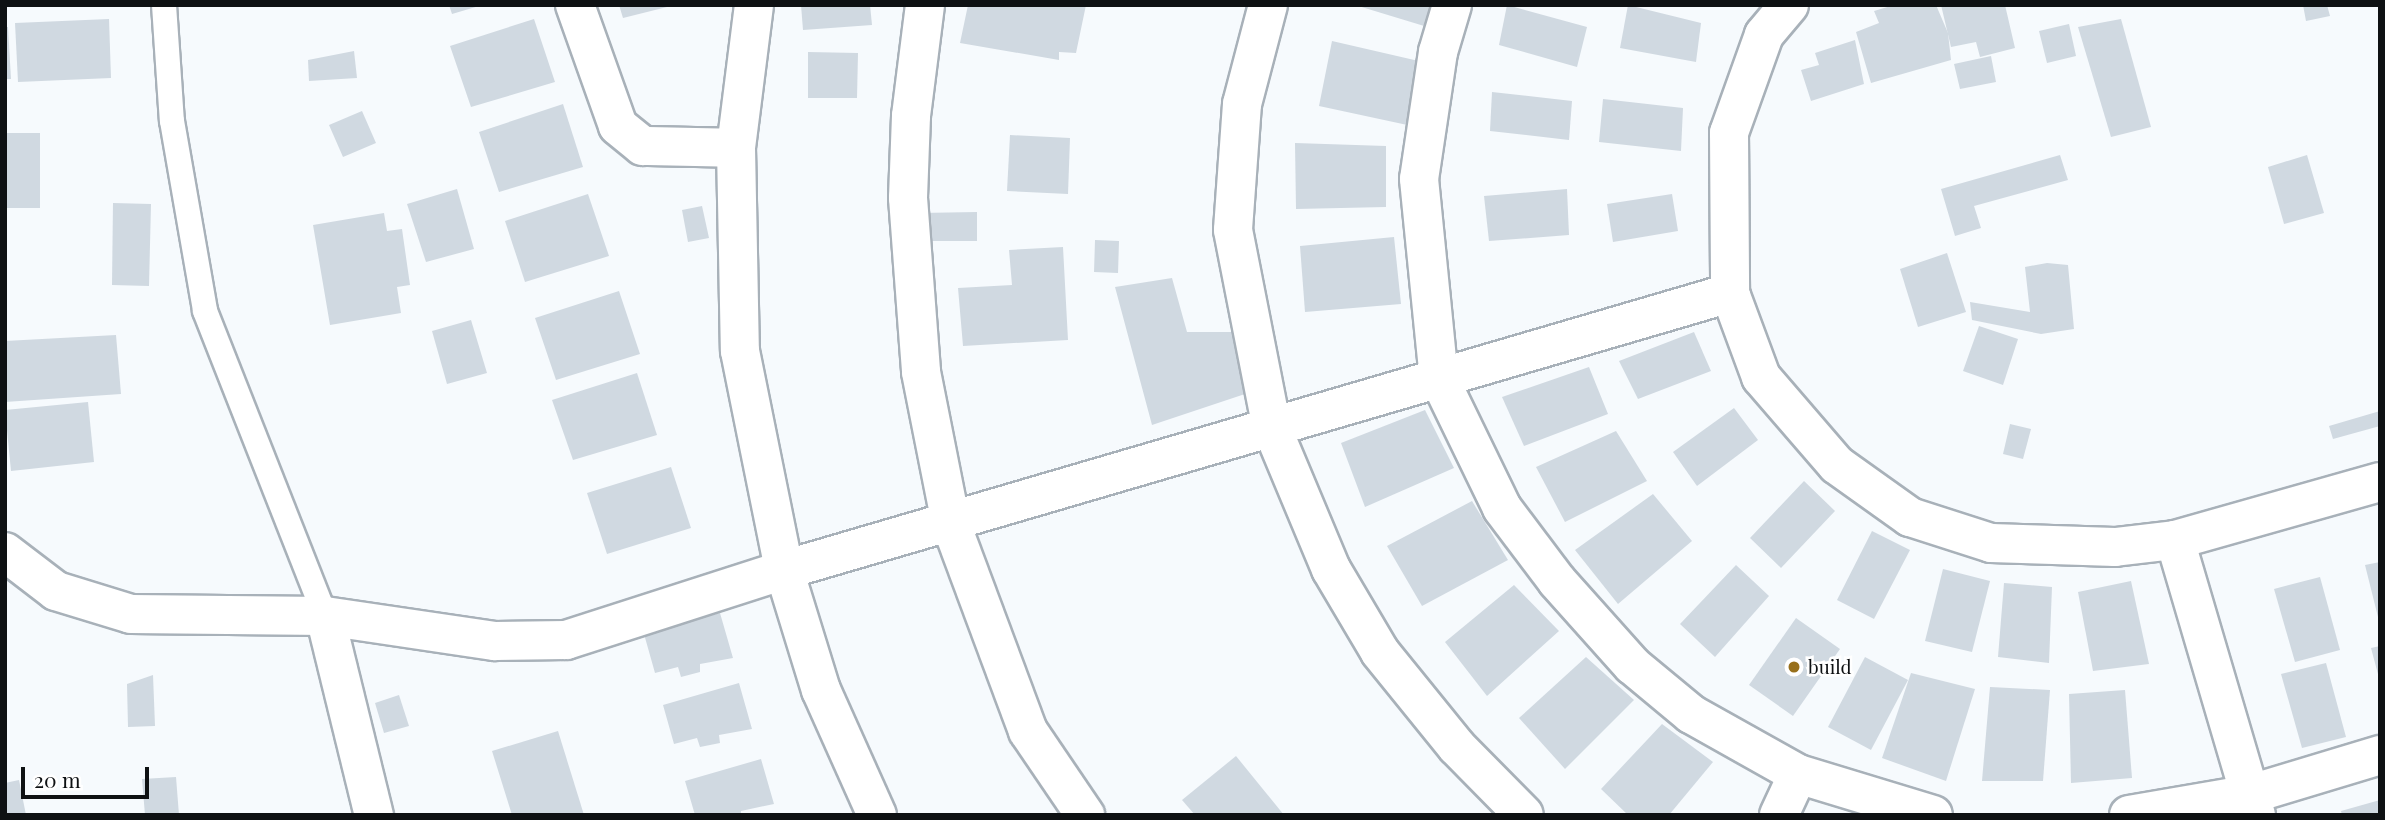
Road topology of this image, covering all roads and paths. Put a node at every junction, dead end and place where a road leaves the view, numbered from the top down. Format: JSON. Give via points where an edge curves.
{"nodes":[{"id":1,"x":164,"y":5,"type":"edge"},
{"id":2,"x":575,"y":5,"type":"edge"},
{"id":3,"x":754,"y":5,"type":"edge"},
{"id":4,"x":925,"y":5,"type":"edge"},
{"id":5,"x":1268,"y":5,"type":"edge"},
{"id":6,"x":1452,"y":5,"type":"edge"},
{"id":7,"x":1789,"y":5,"type":"edge"},
{"id":8,"x":736,"y":148,"type":"junction"},
{"id":9,"x":1730,"y":293,"type":"junction"},
{"id":10,"x":1440,"y":378,"type":"junction"},
{"id":11,"x":1272,"y":428,"type":"junction"},
{"id":12,"x":2380,"y":482,"type":"edge"},
{"id":13,"x":951,"y":524,"type":"junction"},
{"id":14,"x":2175,"y":540,"type":"junction"},
{"id":15,"x":5,"y":552,"type":"edge"},
{"id":16,"x":784,"y":570,"type":"junction"},
{"id":17,"x":325,"y":616,"type":"junction"},
{"id":18,"x":2380,"y":755,"type":"edge"},
{"id":19,"x":1798,"y":774,"type":"junction"},
{"id":20,"x":2254,"y":805,"type":"edge"},
{"id":21,"x":374,"y":815,"type":"edge"},
{"id":22,"x":877,"y":815,"type":"edge"},
{"id":23,"x":1085,"y":815,"type":"edge"},
{"id":24,"x":1524,"y":815,"type":"edge"},
{"id":25,"x":1779,"y":815,"type":"edge"},
{"id":26,"x":1933,"y":815,"type":"edge"},
{"id":27,"x":2129,"y":815,"type":"edge"}],
"edges":[{"from":1,"to":17,"type":"lane","via":[[172,121],[205,312]]},
{"from":2,"to":8,"type":"street","via":[[618,126],[643,146]]},
{"from":3,"to":8,"type":"street"},
{"from":4,"to":13,"type":"street","via":[[911,116],[908,198],[921,372]]},
{"from":5,"to":11,"type":"street","via":[[1242,104],[1233,230]]},
{"from":6,"to":10,"type":"street","via":[[1438,52],[1419,179]]},
{"from":7,"to":9,"type":"street","via":[[1764,35],[1729,133]]},
{"from":8,"to":16,"type":"street","via":[[740,351]]},
{"from":9,"to":10,"type":"street"},
{"from":9,"to":14,"type":"street","via":[[1762,377],[1837,465],[1910,517],[1991,543],[2115,547]]},
{"from":10,"to":11,"type":"street"},
{"from":10,"to":19,"type":"street","via":[[1502,508],[1557,581],[1632,665],[1691,713]]},
{"from":11,"to":13,"type":"street"},
{"from":11,"to":24,"type":"street","via":[[1331,569],[1380,652],[1457,747]]},
{"from":12,"to":14,"type":"street"},
{"from":13,"to":16,"type":"street"},
{"from":13,"to":23,"type":"street","via":[[1028,731]]},
{"from":14,"to":20,"type":"street"},
{"from":15,"to":17,"type":"street","via":[[56,591],[131,614]]},
{"from":16,"to":17,"type":"street","via":[[566,640],[495,641]]},
{"from":16,"to":22,"type":"street","via":[[821,690]]},
{"from":17,"to":21,"type":"street"},
{"from":18,"to":20,"type":"street"},
{"from":19,"to":25,"type":"street"},
{"from":19,"to":26,"type":"street"},
{"from":20,"to":27,"type":"street"}]}
